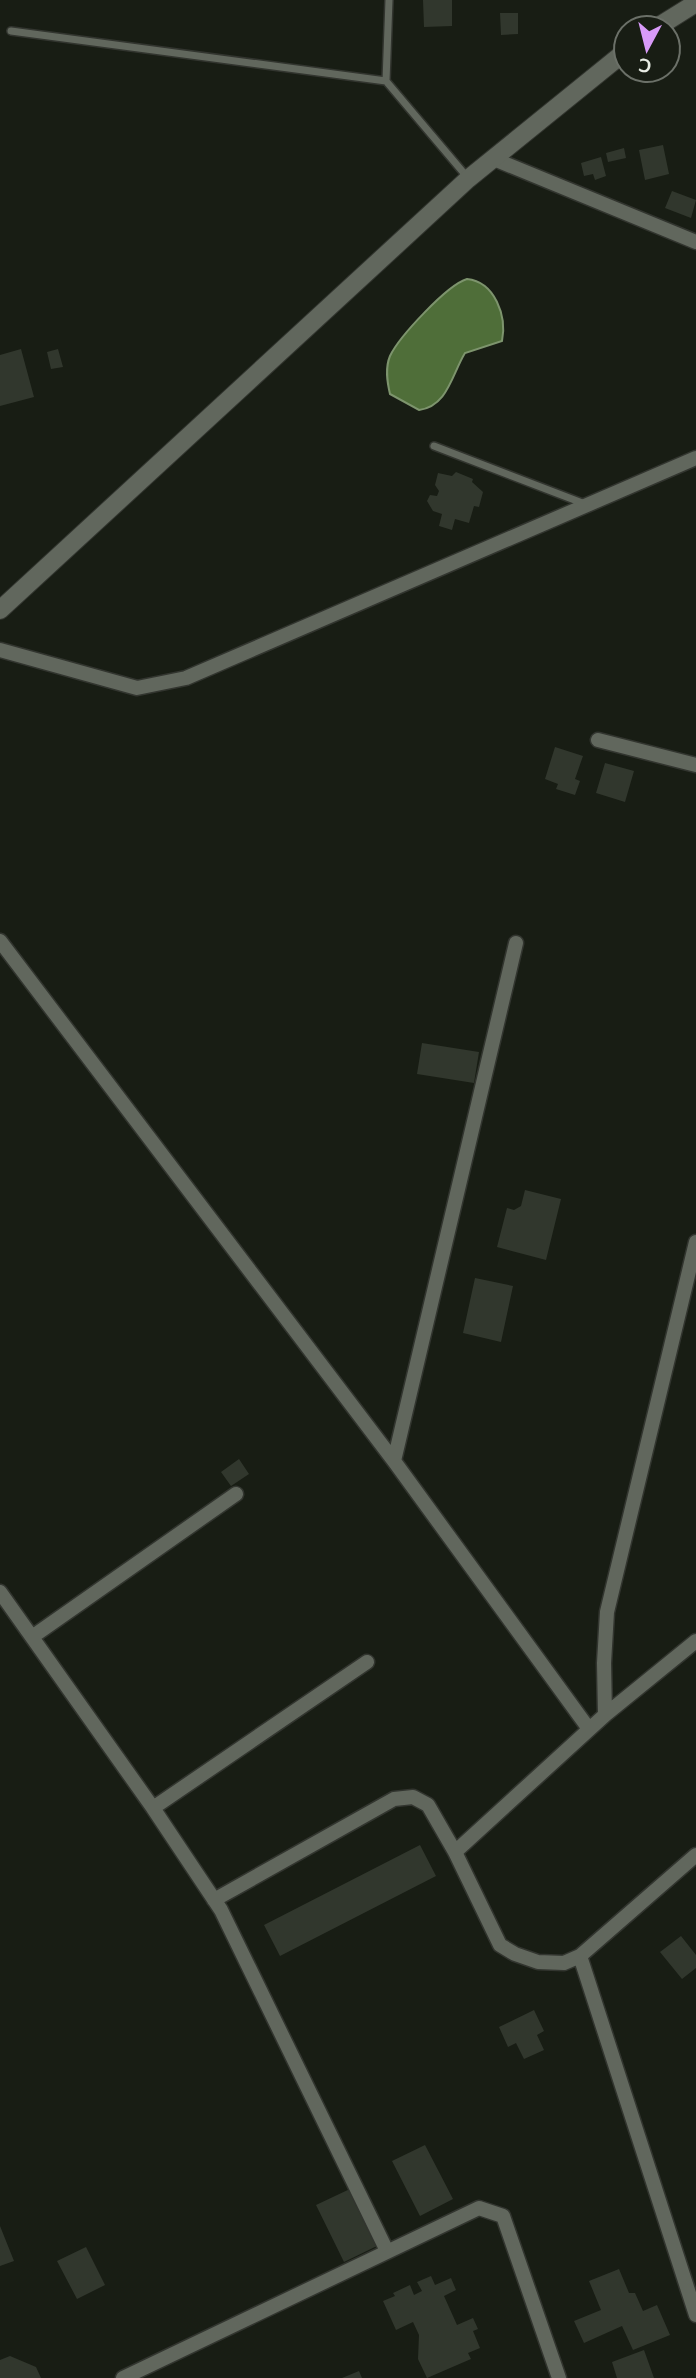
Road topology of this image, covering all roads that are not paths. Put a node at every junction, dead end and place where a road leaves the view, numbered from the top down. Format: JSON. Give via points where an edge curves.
{"nodes":[{"id":1,"x":389,"y":0,"type":"edge"},
{"id":2,"x":696,"y":3,"type":"edge"},
{"id":3,"x":678,"y":14,"type":"edge"},
{"id":4,"x":11,"y":31,"type":"dead end"},
{"id":5,"x":612,"y":62,"type":"edge"},
{"id":6,"x":386,"y":81,"type":"junction"},
{"id":7,"x":494,"y":159,"type":"junction"},
{"id":8,"x":468,"y":179,"type":"junction"},
{"id":9,"x":696,"y":242,"type":"edge"},
{"id":10,"x":434,"y":446,"type":"dead end"},
{"id":11,"x":696,"y":458,"type":"edge"},
{"id":12,"x":586,"y":505,"type":"junction"},
{"id":13,"x":0,"y":610,"type":"edge"},
{"id":14,"x":0,"y":650,"type":"edge"},
{"id":15,"x":598,"y":740,"type":"dead end"},
{"id":16,"x":696,"y":765,"type":"edge"},
{"id":17,"x":0,"y":941,"type":"edge"},
{"id":18,"x":516,"y":943,"type":"dead end"},
{"id":19,"x":696,"y":1242,"type":"edge"},
{"id":20,"x":394,"y":1461,"type":"junction"},
{"id":21,"x":236,"y":1494,"type":"dead end"},
{"id":22,"x":0,"y":1592,"type":"edge"},
{"id":23,"x":32,"y":1637,"type":"junction"},
{"id":24,"x":696,"y":1641,"type":"edge"},
{"id":25,"x":367,"y":1662,"type":"dead end"},
{"id":26,"x":605,"y":1715,"type":"junction"},
{"id":27,"x":589,"y":1729,"type":"junction"},
{"id":28,"x":153,"y":1808,"type":"junction"},
{"id":29,"x":455,"y":1852,"type":"junction"},
{"id":30,"x":696,"y":1855,"type":"edge"},
{"id":31,"x":214,"y":1900,"type":"junction"},
{"id":32,"x":580,"y":1956,"type":"junction"},
{"id":33,"x":387,"y":2250,"type":"junction"},
{"id":34,"x":696,"y":2315,"type":"edge"},
{"id":35,"x":123,"y":2378,"type":"edge"},
{"id":36,"x":559,"y":2378,"type":"edge"}],
"edges":[{"from":1,"to":6,"type":"lane"},
{"from":2,"to":3,"type":"street"},
{"from":4,"to":6,"type":"lane"},
{"from":5,"to":7,"type":"street"},
{"from":6,"to":8,"type":"lane"},
{"from":7,"to":8,"type":"street"},
{"from":7,"to":9,"type":"street"},
{"from":8,"to":13,"type":"street"},
{"from":10,"to":12,"type":"lane"},
{"from":11,"to":12,"type":"street"},
{"from":12,"to":14,"type":"street","via":[[186,678],[137,688]]},
{"from":15,"to":16,"type":"street"},
{"from":17,"to":20,"type":"street"},
{"from":18,"to":20,"type":"street"},
{"from":19,"to":26,"type":"street","via":[[607,1612]]},
{"from":20,"to":27,"type":"street"},
{"from":21,"to":23,"type":"street"},
{"from":22,"to":23,"type":"street"},
{"from":23,"to":28,"type":"street"},
{"from":24,"to":26,"type":"street"},
{"from":25,"to":28,"type":"street"},
{"from":26,"to":27,"type":"street"},
{"from":27,"to":29,"type":"street"},
{"from":28,"to":31,"type":"street"},
{"from":29,"to":31,"type":"street","via":[[429,1805],[413,1797],[394,1799]]},
{"from":29,"to":32,"type":"street","via":[[500,1945],[538,1962],[564,1963]]},
{"from":30,"to":32,"type":"street"},
{"from":31,"to":33,"type":"street"},
{"from":32,"to":34,"type":"street"},
{"from":33,"to":35,"type":"street"},
{"from":33,"to":36,"type":"street","via":[[479,2208],[503,2216]]}]}
